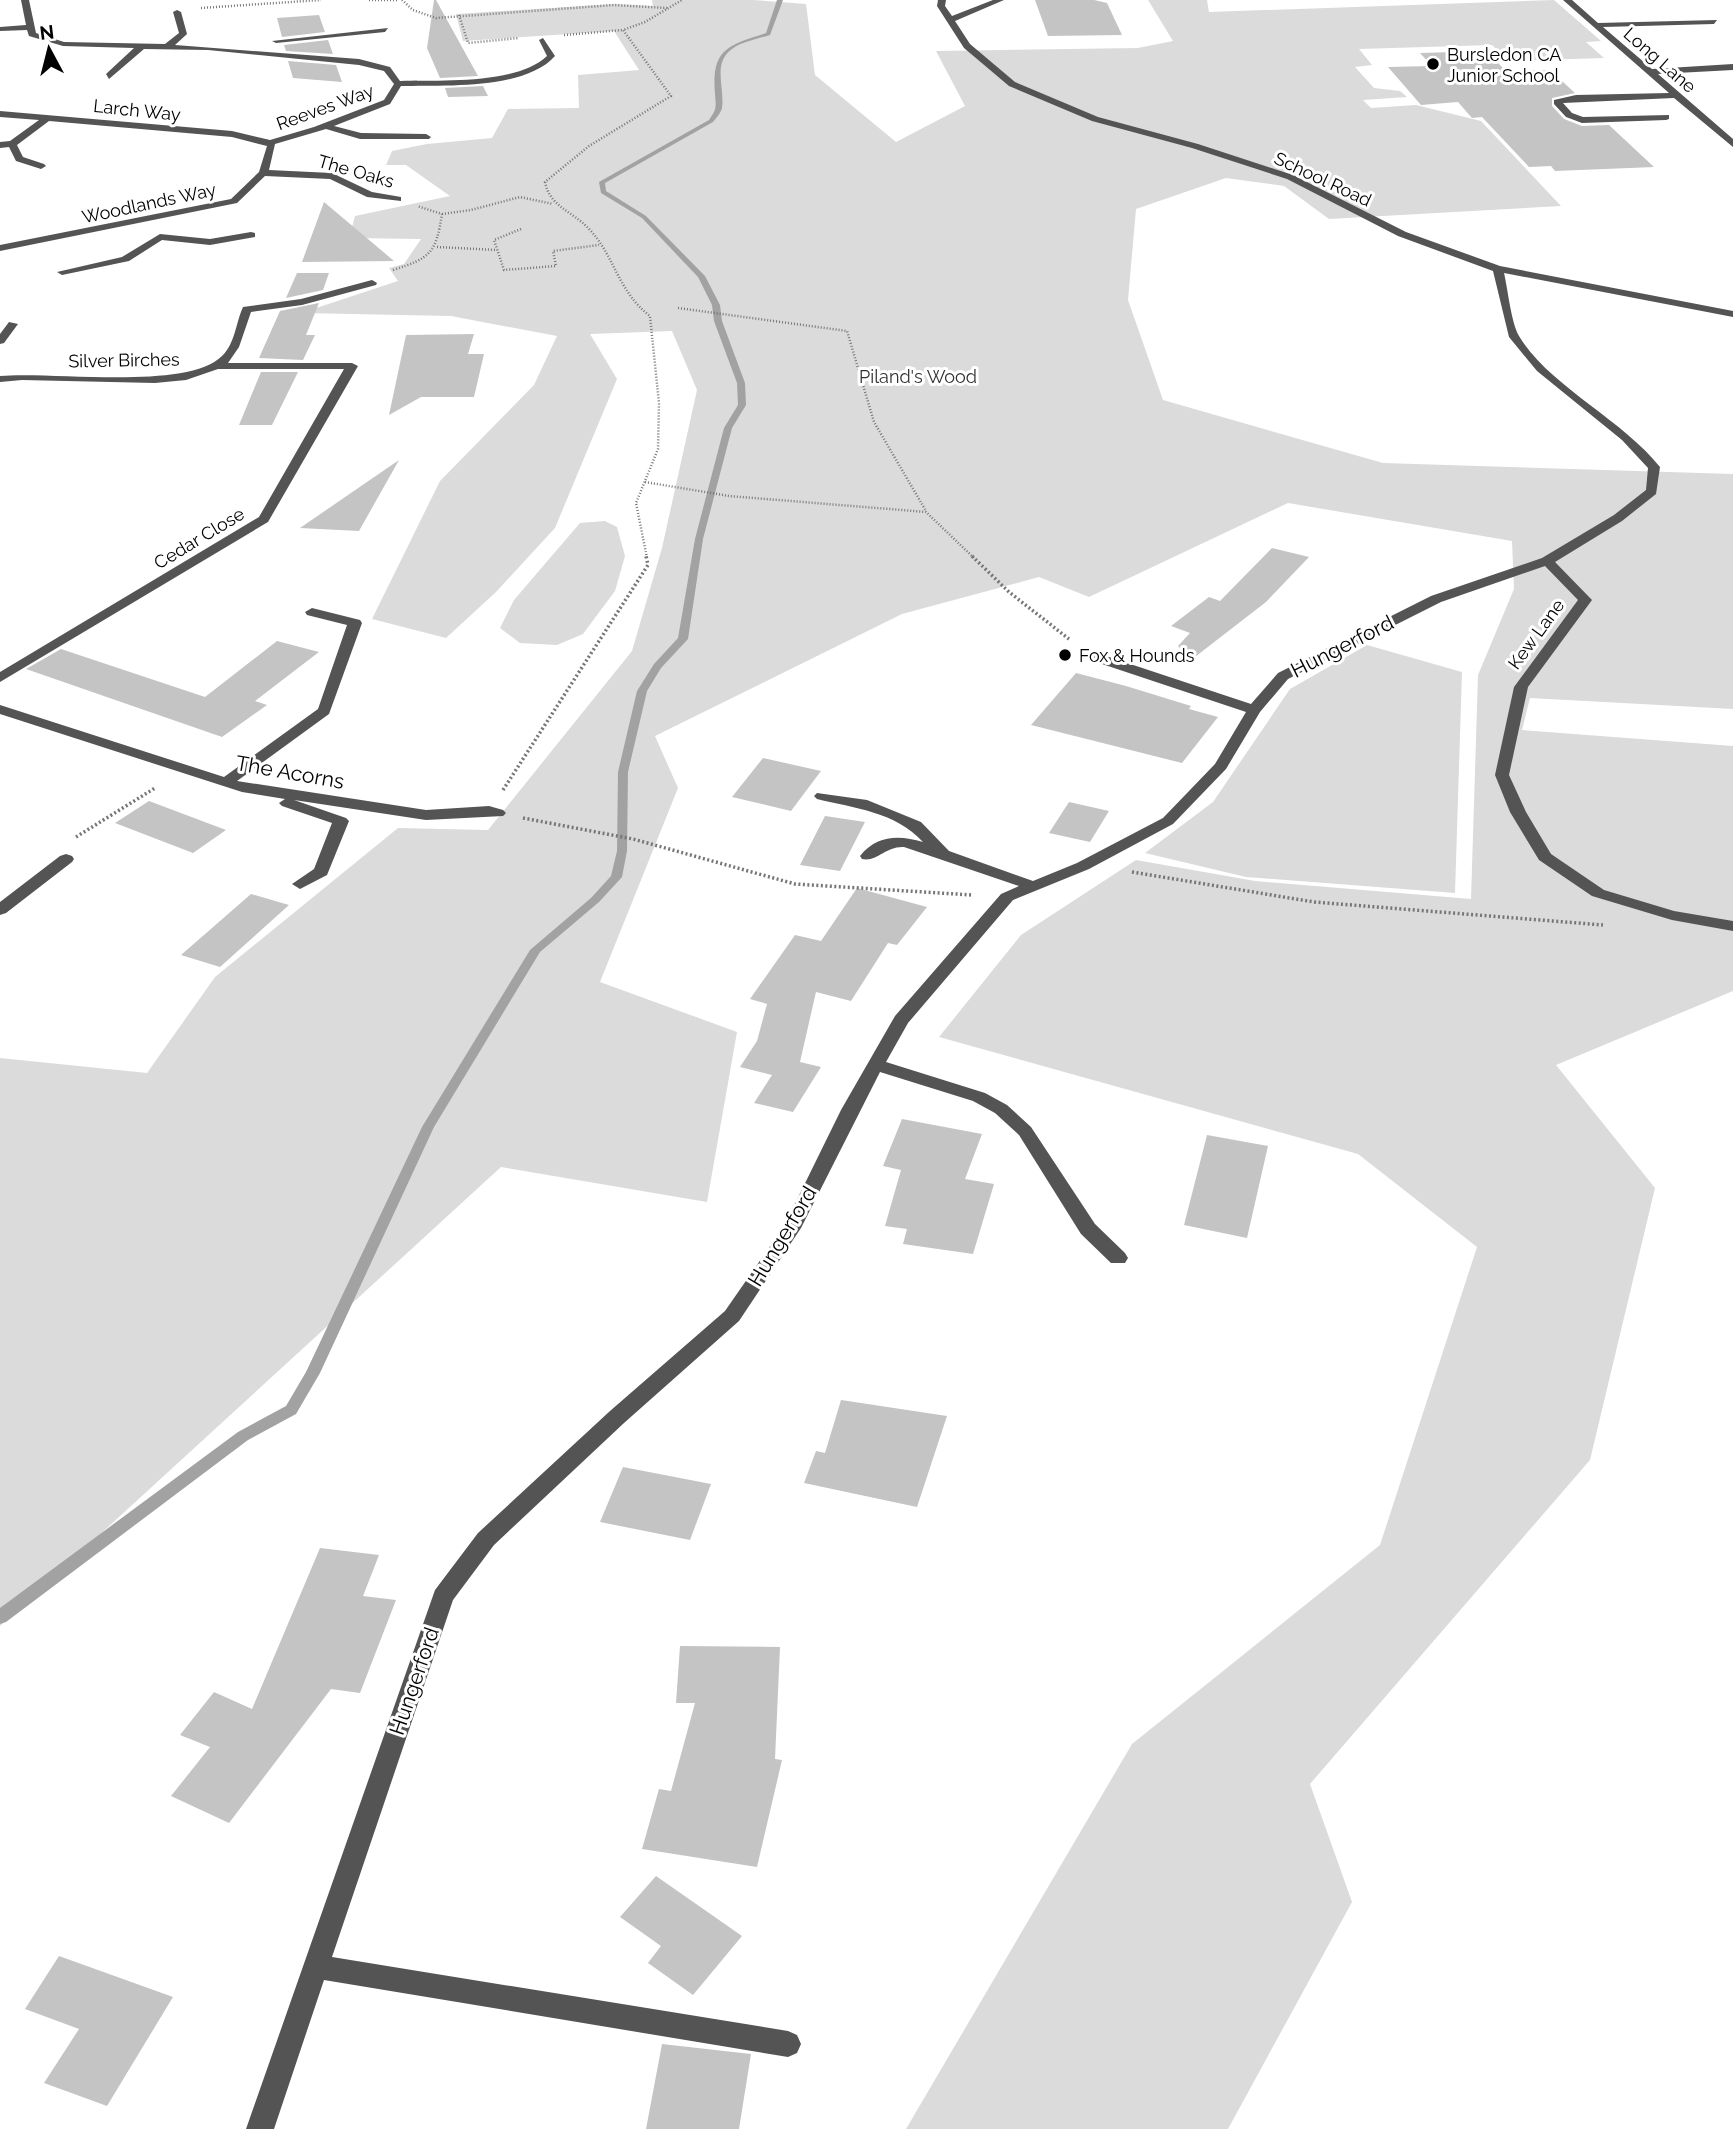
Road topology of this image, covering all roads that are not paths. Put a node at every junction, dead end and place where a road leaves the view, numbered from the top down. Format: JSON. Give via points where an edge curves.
{"nodes":[{"id":1,"x":25,"y":0,"type":"edge"},
{"id":2,"x":942,"y":0,"type":"edge"},
{"id":3,"x":1000,"y":0,"type":"edge"},
{"id":4,"x":1567,"y":0,"type":"edge"},
{"id":5,"x":177,"y":12,"type":"road end"},
{"id":6,"x":950,"y":20,"type":"junction"},
{"id":7,"x":1714,"y":22,"type":"dead end"},
{"id":8,"x":1596,"y":25,"type":"junction"},
{"id":9,"x":29,"y":27,"type":"junction"},
{"id":10,"x":0,"y":29,"type":"edge"},
{"id":11,"x":385,"y":30,"type":"dead end"},
{"id":12,"x":544,"y":38,"type":"road end"},
{"id":13,"x":310,"y":39,"type":"junction"},
{"id":14,"x":276,"y":41,"type":"dead end"},
{"id":15,"x":142,"y":46,"type":"junction"},
{"id":16,"x":167,"y":47,"type":"junction"},
{"id":17,"x":298,"y":55,"type":"junction"},
{"id":18,"x":1733,"y":67,"type":"edge"},
{"id":19,"x":1650,"y":72,"type":"junction"},
{"id":20,"x":109,"y":76,"type":"dead end"},
{"id":21,"x":398,"y":84,"type":"junction"},
{"id":22,"x":1676,"y":95,"type":"junction"},
{"id":23,"x":0,"y":114,"type":"edge"},
{"id":24,"x":49,"y":117,"type":"junction"},
{"id":25,"x":1666,"y":117,"type":"dead end"},
{"id":26,"x":326,"y":126,"type":"junction"},
{"id":27,"x":426,"y":137,"type":"dead end"},
{"id":28,"x":270,"y":143,"type":"junction"},
{"id":29,"x":12,"y":144,"type":"junction"},
{"id":30,"x":1733,"y":144,"type":"edge"},
{"id":31,"x":0,"y":145,"type":"edge"},
{"id":32,"x":41,"y":166,"type":"dead end"},
{"id":33,"x":263,"y":173,"type":"junction"},
{"id":34,"x":398,"y":199,"type":"road end"},
{"id":35,"x":141,"y":221,"type":"junction"},
{"id":36,"x":251,"y":235,"type":"dead end"},
{"id":37,"x":162,"y":240,"type":"junction"},
{"id":38,"x":0,"y":248,"type":"edge"},
{"id":39,"x":1498,"y":269,"type":"junction"},
{"id":40,"x":62,"y":272,"type":"dead end"},
{"id":41,"x":372,"y":283,"type":"road end"},
{"id":42,"x":1733,"y":314,"type":"edge"},
{"id":43,"x":13,"y":324,"type":"dead end"},
{"id":44,"x":0,"y":341,"type":"edge"},
{"id":45,"x":218,"y":366,"type":"junction"},
{"id":46,"x":352,"y":366,"type":"joint"},
{"id":47,"x":1,"y":375,"type":"edge"},
{"id":48,"x":1547,"y":562,"type":"junction"},
{"id":49,"x":312,"y":612,"type":"dead end"},
{"id":50,"x":1089,"y":654,"type":"road end"},
{"id":51,"x":0,"y":678,"type":"edge"},
{"id":52,"x":0,"y":709,"type":"edge"},
{"id":53,"x":1254,"y":710,"type":"junction"},
{"id":54,"x":226,"y":782,"type":"junction"},
{"id":55,"x":247,"y":789,"type":"junction"},
{"id":56,"x":822,"y":796,"type":"dead end"},
{"id":57,"x":494,"y":812,"type":"road end"},
{"id":58,"x":943,"y":853,"type":"junction"},
{"id":59,"x":868,"y":856,"type":"dead end"},
{"id":60,"x":66,"y":859,"type":"road end"},
{"id":61,"x":300,"y":884,"type":"dead end"},
{"id":62,"x":1036,"y":887,"type":"junction"},
{"id":63,"x":0,"y":910,"type":"edge"},
{"id":64,"x":1733,"y":926,"type":"edge"},
{"id":65,"x":876,"y":1064,"type":"junction"},
{"id":66,"x":1118,"y":1258,"type":"dead end"},
{"id":67,"x":316,"y":1967,"type":"junction"},
{"id":68,"x":788,"y":2044,"type":"dead end"},
{"id":69,"x":260,"y":2129,"type":"edge"}],
"edges":[{"from":1,"to":9,"type":"street"},
{"from":2,"to":6,"type":"street","name":"School Road"},
{"from":3,"to":6,"type":"street"},
{"from":4,"to":8,"type":"street","name":"Long Lane"},
{"from":5,"to":16,"type":"street","via":[[183,34]]},
{"from":6,"to":39,"type":"street","name":"School Road","via":[[967,46],[1012,84],[1095,119],[1290,177],[1402,234]]},
{"from":7,"to":8,"type":"street"},
{"from":8,"to":19,"type":"street","name":"Long Lane"},
{"from":9,"to":10,"type":"street"},
{"from":9,"to":15,"type":"street","name":"Reeves Way","via":[[32,34],[63,44]]},
{"from":11,"to":13,"type":"street"},
{"from":12,"to":21,"type":"street","via":[[551,56],[547,64],[524,73]]},
{"from":13,"to":14,"type":"street"},
{"from":13,"to":17,"type":"street"},
{"from":15,"to":16,"type":"street","name":"Reeves Way"},
{"from":15,"to":20,"type":"street"},
{"from":16,"to":17,"type":"street","name":"Reeves Way"},
{"from":17,"to":21,"type":"street","name":"Reeves Way","via":[[387,69]]},
{"from":18,"to":19,"type":"street"},
{"from":19,"to":22,"type":"street","name":"Long Lane"},
{"from":21,"to":26,"type":"street","name":"Reeves Way","via":[[387,102]]},
{"from":22,"to":25,"type":"street","via":[[1557,102],[1581,120]]},
{"from":22,"to":30,"type":"street","name":"Long Lane"},
{"from":23,"to":24,"type":"street","name":"Larch Way"},
{"from":24,"to":28,"type":"street","name":"Larch Way","via":[[232,134]]},
{"from":24,"to":29,"type":"street"},
{"from":26,"to":27,"type":"street","via":[[360,136]]},
{"from":26,"to":28,"type":"street","name":"Reeves Way"},
{"from":28,"to":33,"type":"street"},
{"from":29,"to":31,"type":"street"},
{"from":29,"to":32,"type":"street","via":[[19,159]]},
{"from":33,"to":34,"type":"street","name":"The Oaks","via":[[332,176],[370,195]]},
{"from":33,"to":35,"type":"street","name":"Woodlands Way","via":[[234,201]]},
{"from":35,"to":37,"type":"street"},
{"from":35,"to":38,"type":"street","name":"Woodlands Way"},
{"from":36,"to":37,"type":"street","via":[[210,242]]},
{"from":37,"to":40,"type":"street","via":[[125,259]]},
{"from":39,"to":42,"type":"street","name":"School Road"},
{"from":39,"to":48,"type":"street","via":[[1513,335],[1541,369],[1626,437],[1654,467],[1651,491],[1618,518]]},
{"from":41,"to":45,"type":"street","via":[[302,302],[247,309],[230,352]]},
{"from":43,"to":44,"type":"street"},
{"from":45,"to":46,"type":"street","name":"Silver Birches"},
{"from":45,"to":47,"type":"street","name":"Silver Birches","via":[[170,378]]},
{"from":46,"to":51,"type":"street","name":"Cedar Close","via":[[264,519]]},
{"from":48,"to":53,"type":"street","name":"Hungerford","via":[[1436,599],[1349,642],[1283,676]]},
{"from":48,"to":64,"type":"street","name":"Kew Lane","via":[[1585,600],[1521,687],[1502,775],[1518,812],[1545,857],[1598,893],[1672,915]]},
{"from":49,"to":54,"type":"street","via":[[355,623],[324,711]]},
{"from":50,"to":53,"type":"street"},
{"from":52,"to":54,"type":"street","name":"The Acorns"},
{"from":53,"to":62,"type":"street","name":"Hungerford","via":[[1221,766],[1168,821]]},
{"from":54,"to":55,"type":"street","name":"The Acorns"},
{"from":55,"to":57,"type":"street","name":"The Acorns","via":[[426,815]]},
{"from":55,"to":61,"type":"street","via":[[341,821],[321,872]]},
{"from":56,"to":58,"type":"street","via":[[862,803],[916,825]]},
{"from":58,"to":59,"type":"street","via":[[890,841],[879,844]]},
{"from":58,"to":62,"type":"street"},
{"from":60,"to":63,"type":"street"},
{"from":62,"to":65,"type":"street","name":"Hungerford","via":[[1007,897],[901,1020]]},
{"from":65,"to":66,"type":"street","via":[[979,1097],[1001,1109],[1025,1131],[1088,1229]]},
{"from":65,"to":67,"type":"street","name":"Hungerford","via":[[792,1228],[732,1316],[486,1539],[443,1596]]},
{"from":67,"to":68,"type":"street"},
{"from":67,"to":69,"type":"street","name":"Hungerford"}]}
